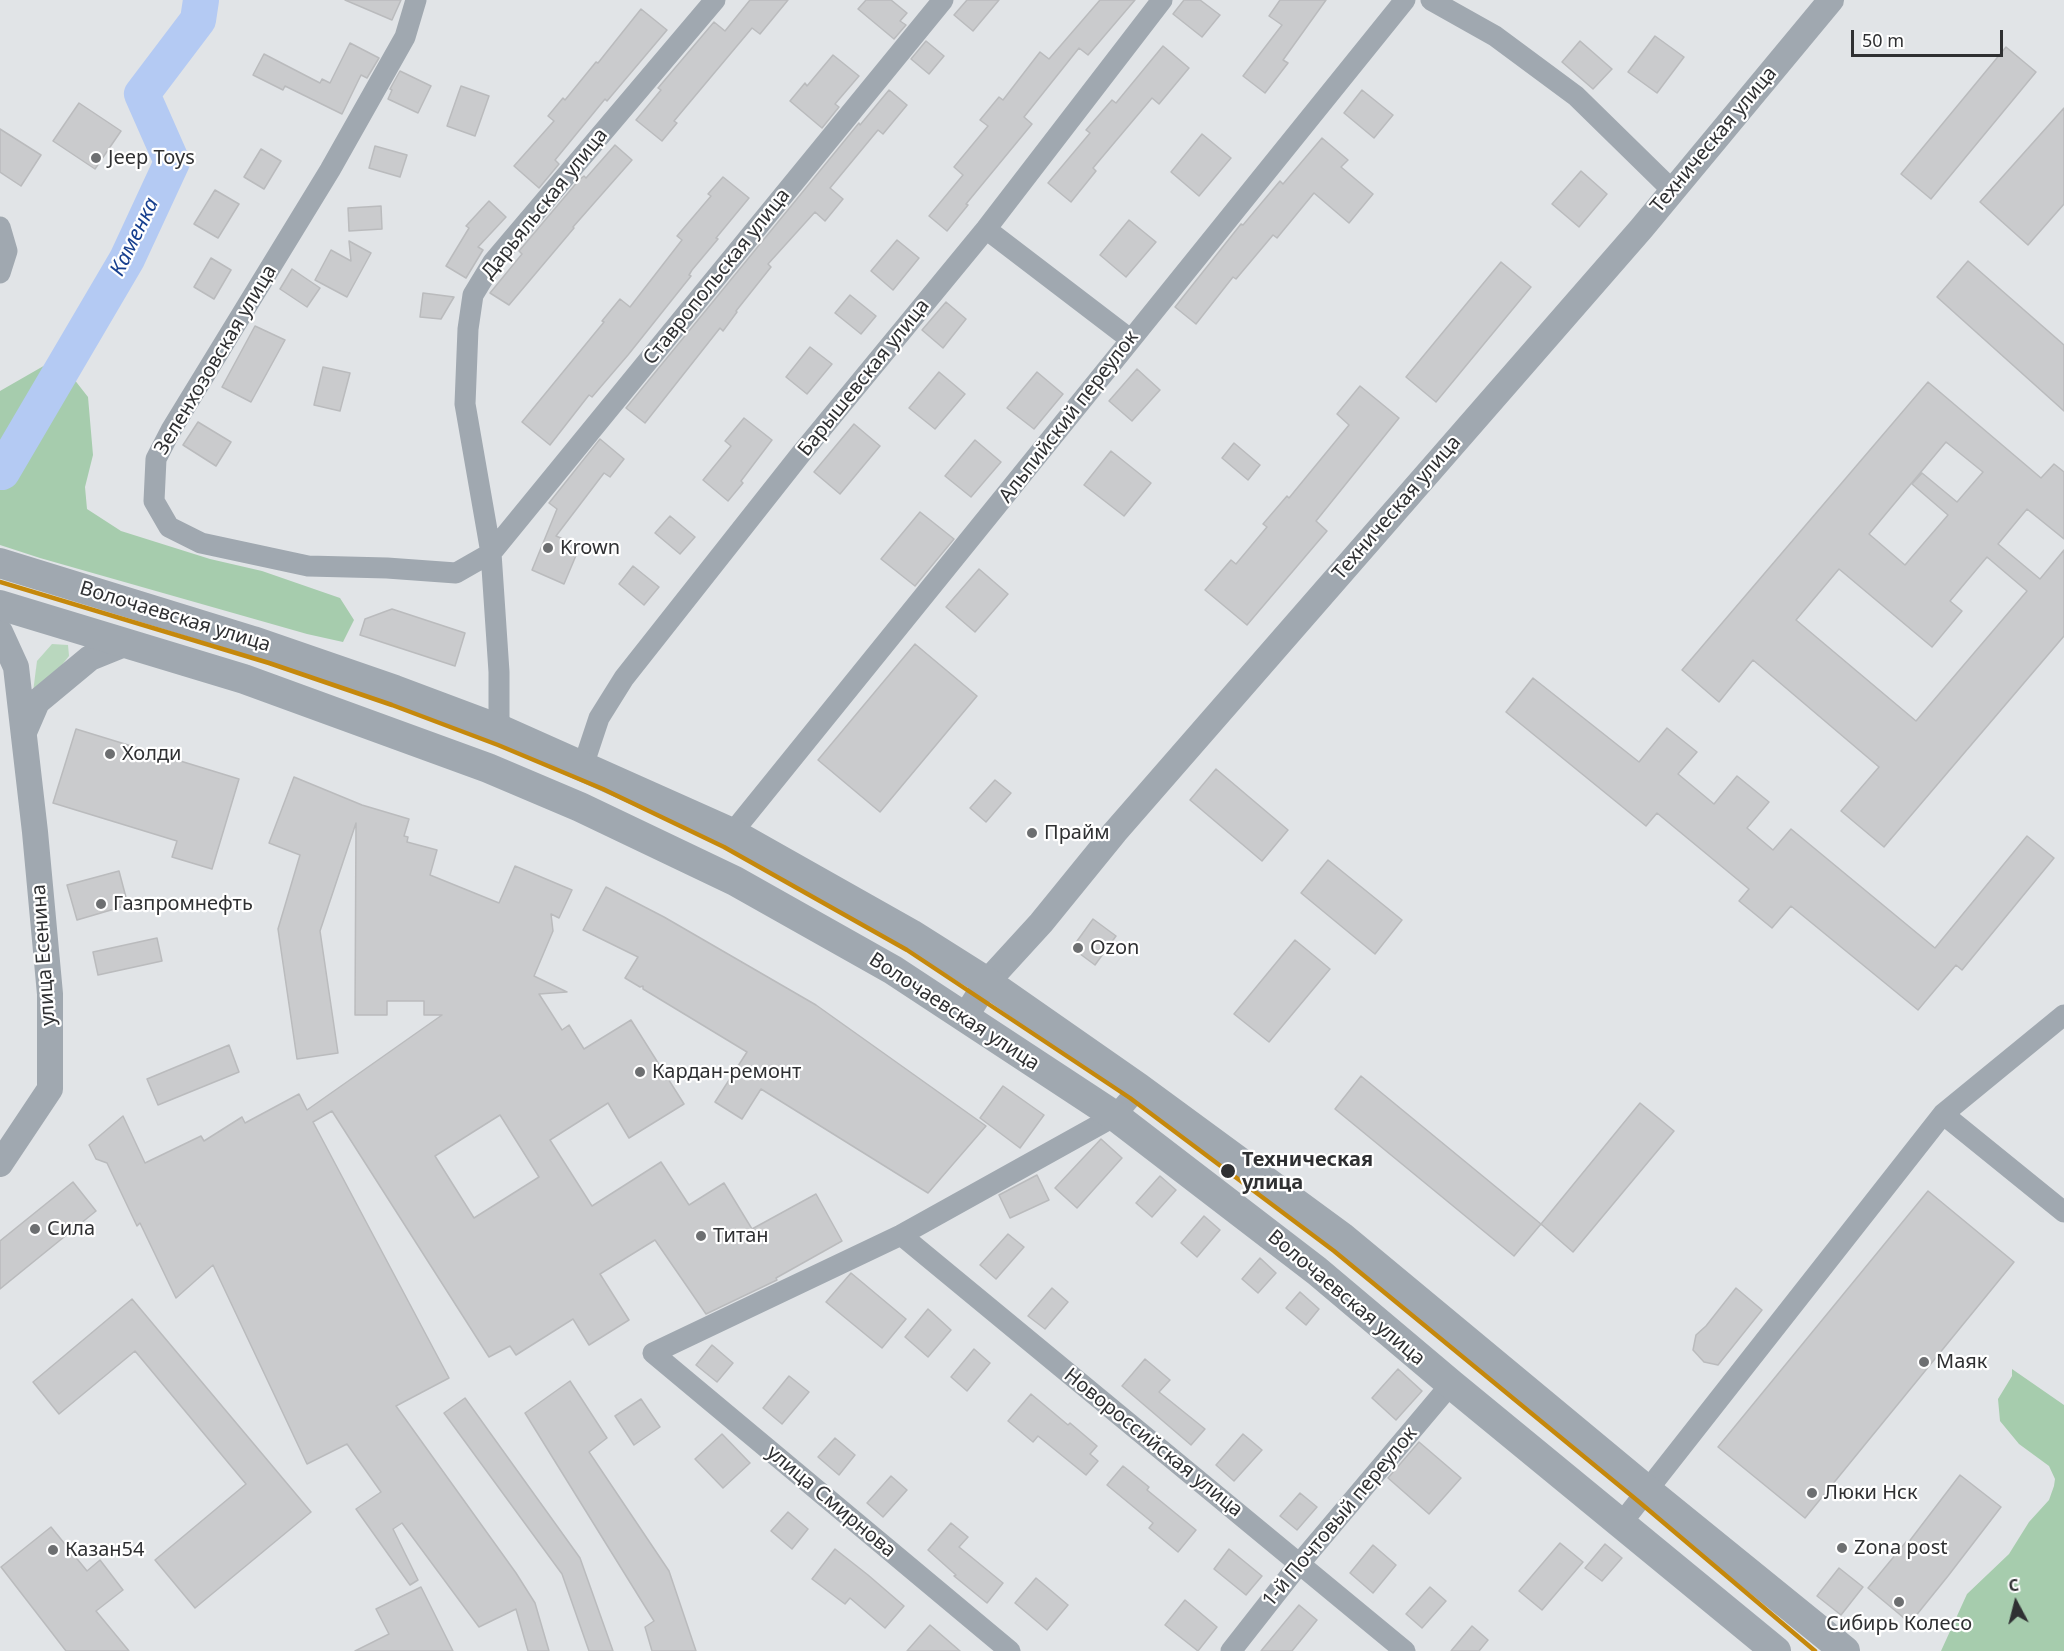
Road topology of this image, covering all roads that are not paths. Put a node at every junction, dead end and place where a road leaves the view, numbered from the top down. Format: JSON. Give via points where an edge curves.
{"nodes":[{"id":1,"x":416,"y":0,"type":"edge"},
{"id":2,"x":715,"y":0,"type":"edge"},
{"id":3,"x":943,"y":0,"type":"edge"},
{"id":4,"x":1162,"y":0,"type":"edge"},
{"id":5,"x":1405,"y":0,"type":"edge"},
{"id":6,"x":1431,"y":0,"type":"edge"},
{"id":7,"x":1831,"y":0,"type":"edge"},
{"id":8,"x":1672,"y":190,"type":"junction"},
{"id":9,"x":0,"y":227,"type":"edge"},
{"id":10,"x":986,"y":229,"type":"junction"},
{"id":11,"x":0,"y":273,"type":"edge"},
{"id":12,"x":1130,"y":339,"type":"junction"},
{"id":13,"x":491,"y":553,"type":"junction"},
{"id":14,"x":0,"y":563,"type":"edge"},
{"id":15,"x":0,"y":605,"type":"edge"},
{"id":16,"x":0,"y":632,"type":"edge"},
{"id":17,"x":127,"y":643,"type":"junction"},
{"id":18,"x":499,"y":729,"type":"junction"},
{"id":19,"x":23,"y":732,"type":"junction"},
{"id":20,"x":583,"y":766,"type":"junction"},
{"id":21,"x":732,"y":833,"type":"junction"},
{"id":22,"x":987,"y":982,"type":"junction"},
{"id":23,"x":2064,"y":1015,"type":"edge"},
{"id":24,"x":965,"y":1017,"type":"junction"},
{"id":25,"x":1139,"y":1088,"type":"junction"},
{"id":26,"x":1943,"y":1114,"type":"junction"},
{"id":27,"x":1115,"y":1116,"type":"junction"},
{"id":28,"x":0,"y":1164,"type":"edge"},
{"id":29,"x":2064,"y":1212,"type":"edge"},
{"id":30,"x":900,"y":1235,"type":"junction"},
{"id":31,"x":1450,"y":1384,"type":"junction"},
{"id":32,"x":1647,"y":1491,"type":"junction"},
{"id":33,"x":1620,"y":1525,"type":"junction"},
{"id":34,"x":1300,"y":1563,"type":"junction"},
{"id":35,"x":1010,"y":1651,"type":"edge"},
{"id":36,"x":1231,"y":1651,"type":"edge"},
{"id":37,"x":1405,"y":1651,"type":"edge"},
{"id":38,"x":1776,"y":1651,"type":"edge"},
{"id":39,"x":1845,"y":1651,"type":"edge"}],
"edges":[{"from":1,"to":13,"type":"street","name":"Зеленхозовская улица","via":[[405,37],[330,170],[160,449],[154,501],[169,527],[201,543],[308,566],[456,573]]},
{"from":2,"to":13,"type":"street","name":"Дарьяльская улица","via":[[493,262],[473,295],[465,404]]},
{"from":3,"to":13,"type":"street","name":"Ставропольская улица"},
{"from":4,"to":10,"type":"street","name":"Барышевская улица"},
{"from":5,"to":12,"type":"street","name":"Альпийский переулок"},
{"from":6,"to":8,"type":"street","via":[[1495,36],[1576,96]]},
{"from":7,"to":8,"type":"street","name":"Техническая улица"},
{"from":8,"to":22,"type":"street","name":"Техническая улица"},
{"from":9,"to":11,"type":"street","via":[[7,251]]},
{"from":10,"to":12,"type":"street"},
{"from":10,"to":20,"type":"street","name":"Барышевская улица","via":[[624,678],[599,718]]},
{"from":12,"to":21,"type":"street","name":"Альпийский переулок"},
{"from":13,"to":18,"type":"street","name":"Дарьяльская улица"},
{"from":14,"to":18,"type":"main road","name":"Волочаевская улица","via":[[253,641]]},
{"from":15,"to":17,"type":"main road","name":"Волочаевская улица"},
{"from":16,"to":19,"type":"street","name":"улица Есенина","via":[[16,668]]},
{"from":17,"to":19,"type":"street","via":[[90,658],[37,702]]},
{"from":17,"to":24,"type":"main road","name":"Волочаевская улица","via":[[244,679],[488,768],[580,807],[735,881],[893,970]]},
{"from":18,"to":20,"type":"main road","name":"Волочаевская улица"},
{"from":19,"to":28,"type":"street","name":"улица Есенина","via":[[50,993],[50,1089]]},
{"from":20,"to":21,"type":"main road","name":"Волочаевская улица"},
{"from":21,"to":22,"type":"main road","name":"Волочаевская улица","via":[[911,934]]},
{"from":22,"to":24,"type":"street","name":"Техническая улица"},
{"from":22,"to":25,"type":"main road","name":"Волочаевская улица"},
{"from":23,"to":26,"type":"street"},
{"from":24,"to":27,"type":"main road","name":"Волочаевская улица"},
{"from":25,"to":27,"type":"street"},
{"from":25,"to":32,"type":"main road","name":"Волочаевская улица","via":[[1342,1237]]},
{"from":26,"to":29,"type":"street"},
{"from":26,"to":32,"type":"street"},
{"from":27,"to":30,"type":"street"},
{"from":27,"to":31,"type":"main road","name":"Волочаевская улица","via":[[1317,1271]]},
{"from":30,"to":34,"type":"street","name":"Новороссийская улица"},
{"from":30,"to":35,"type":"street","name":"улица Смирнова","via":[[652,1353]]},
{"from":31,"to":33,"type":"main road","name":"Волочаевская улица"},
{"from":31,"to":34,"type":"street","name":"1-й Почтовый переулок"},
{"from":32,"to":33,"type":"street"},
{"from":32,"to":39,"type":"main road","name":"Волочаевская улица"},
{"from":33,"to":38,"type":"main road","name":"Волочаевская улица"},
{"from":34,"to":36,"type":"street","name":"1-й Почтовый переулок"},
{"from":34,"to":37,"type":"street","name":"Новороссийская улица"}]}
